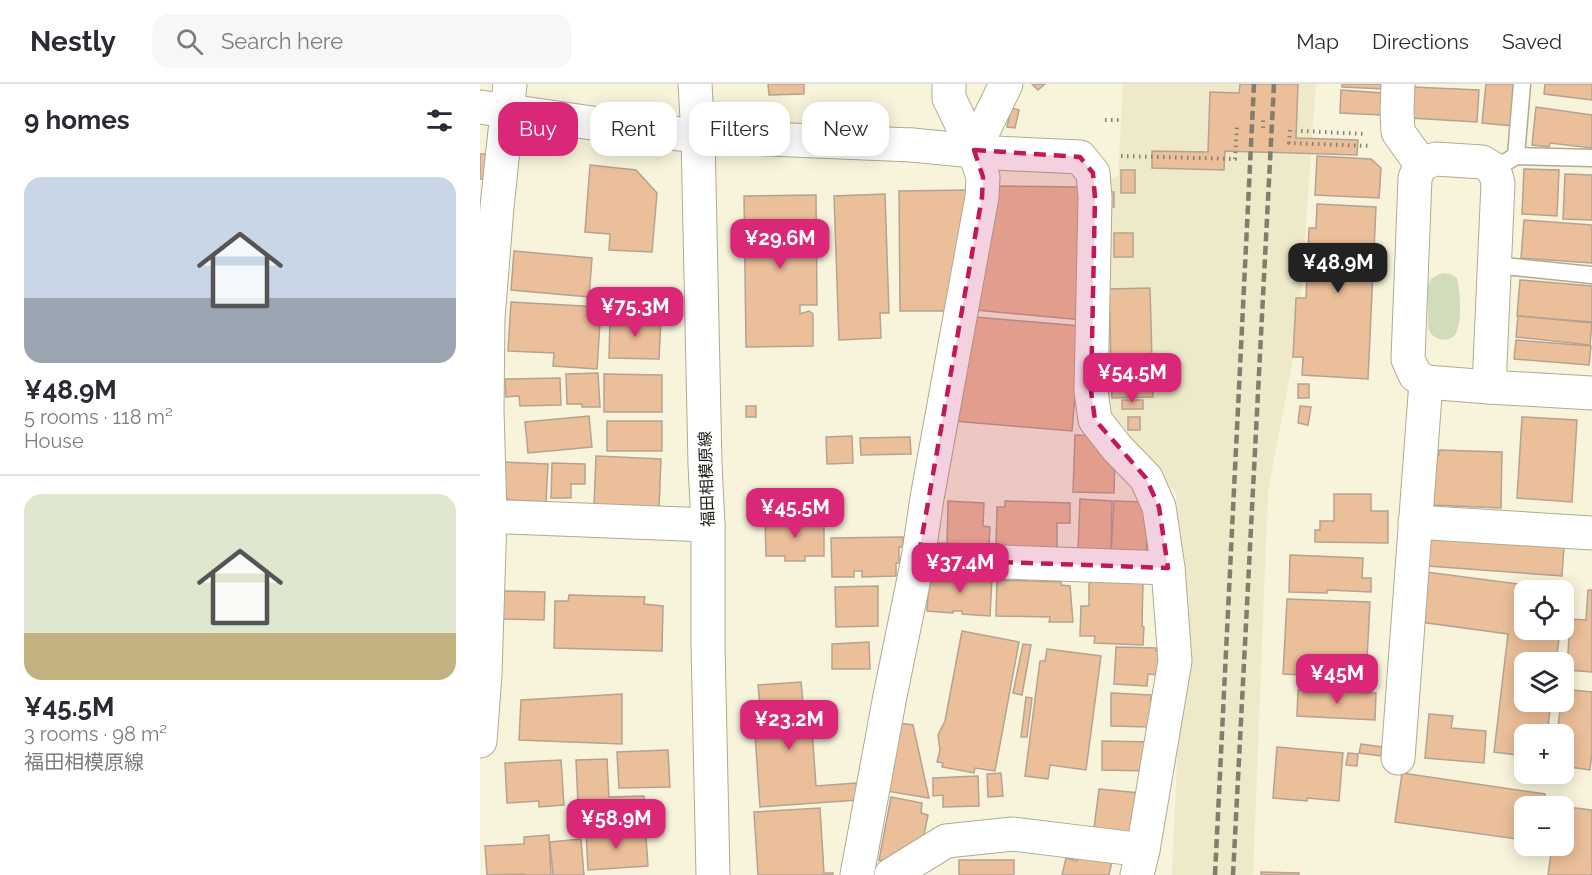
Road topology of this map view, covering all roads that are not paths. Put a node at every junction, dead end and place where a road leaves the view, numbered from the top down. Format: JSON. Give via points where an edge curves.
{"nodes":[{"id":1,"x":695,"y":84,"type":"edge"},
{"id":2,"x":1398,"y":84,"type":"edge"},
{"id":3,"x":1522,"y":84,"type":"edge"},
{"id":4,"x":1005,"y":85,"type":"edge"},
{"id":5,"x":949,"y":91,"type":"edge"},
{"id":6,"x":499,"y":101,"type":"edge"},
{"id":7,"x":696,"y":102,"type":"edge"},
{"id":8,"x":689,"y":135,"type":"edge"},
{"id":9,"x":790,"y":140,"type":"edge"},
{"id":10,"x":912,"y":145,"type":"junction"},
{"id":11,"x":984,"y":151,"type":"junction"},
{"id":12,"x":698,"y":156,"type":"edge"},
{"id":13,"x":1592,"y":158,"type":"edge"},
{"id":14,"x":1505,"y":163,"type":"junction"},
{"id":15,"x":1421,"y":164,"type":"junction"},
{"id":16,"x":488,"y":206,"type":"edge"},
{"id":17,"x":1494,"y":265,"type":"junction"},
{"id":18,"x":1592,"y":275,"type":"edge"},
{"id":19,"x":484,"y":318,"type":"edge"},
{"id":20,"x":1426,"y":382,"type":"junction"},
{"id":21,"x":1489,"y":387,"type":"junction"},
{"id":22,"x":1592,"y":393,"type":"edge"},
{"id":23,"x":484,"y":409,"type":"edge"},
{"id":24,"x":485,"y":516,"type":"edge"},
{"id":25,"x":1415,"y":522,"type":"junction"},
{"id":26,"x":708,"y":525,"type":"junction"},
{"id":27,"x":1592,"y":532,"type":"edge"},
{"id":28,"x":918,"y":559,"type":"junction"},
{"id":29,"x":1168,"y":568,"type":"junction"},
{"id":30,"x":483,"y":674,"type":"edge"},
{"id":31,"x":480,"y":741,"type":"edge"},
{"id":32,"x":1398,"y":758,"type":"dead end"},
{"id":33,"x":1140,"y":862,"type":"edge"},
{"id":34,"x":713,"y":875,"type":"edge"},
{"id":35,"x":857,"y":875,"type":"edge"},
{"id":36,"x":891,"y":875,"type":"edge"}],
"edges":[{"from":1,"to":7,"type":"street","name":"福田相模原線"},
{"from":2,"to":15,"type":"street","via":[[1398,132]]},
{"from":3,"to":14,"type":"lane"},
{"from":4,"to":11,"type":"street"},
{"from":5,"to":10,"type":"street"},
{"from":5,"to":11,"type":"street"},
{"from":6,"to":8,"type":"street","via":[[637,129]]},
{"from":6,"to":16,"type":"street"},
{"from":9,"to":10,"type":"street"},
{"from":10,"to":11,"type":"street"},
{"from":11,"to":28,"type":"street","via":[[982,196]]},
{"from":11,"to":29,"type":"street","via":[[1080,158],[1093,173],[1091,391],[1095,420],[1146,478],[1159,507]]},
{"from":12,"to":26,"type":"street","name":"福田相模原線"},
{"from":13,"to":14,"type":"lane"},
{"from":14,"to":15,"type":"street","via":[[1436,159]]},
{"from":14,"to":17,"type":"street","via":[[1498,183]]},
{"from":15,"to":20,"type":"street","via":[[1415,178],[1408,359],[1415,375]]},
{"from":16,"to":19,"type":"street"},
{"from":17,"to":18,"type":"lane"},
{"from":17,"to":21,"type":"street"},
{"from":19,"to":23,"type":"street"},
{"from":20,"to":21,"type":"street"},
{"from":20,"to":25,"type":"street"},
{"from":21,"to":22,"type":"street"},
{"from":23,"to":24,"type":"street"},
{"from":24,"to":26,"type":"street"},
{"from":24,"to":30,"type":"street"},
{"from":25,"to":27,"type":"street"},
{"from":25,"to":32,"type":"street"},
{"from":26,"to":34,"type":"street","name":"福田相模原線"},
{"from":28,"to":29,"type":"street"},
{"from":28,"to":35,"type":"street"},
{"from":29,"to":33,"type":"street","via":[[1175,661]]},
{"from":30,"to":31,"type":"street"},
{"from":33,"to":36,"type":"street","via":[[1013,834],[946,842]]}]}
